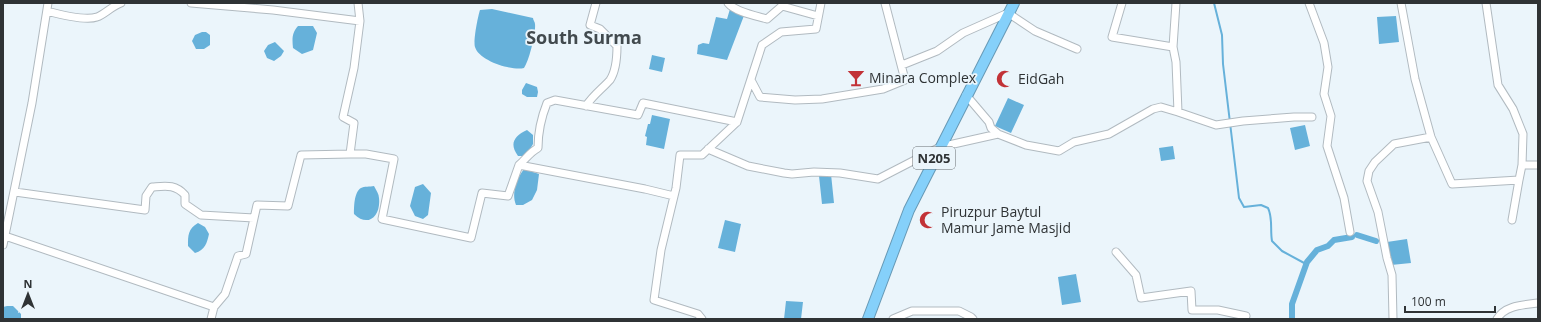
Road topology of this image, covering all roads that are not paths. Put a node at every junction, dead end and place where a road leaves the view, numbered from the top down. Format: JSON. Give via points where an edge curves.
{"nodes":[{"id":1,"x":48,"y":3,"type":"edge"},
{"id":2,"x":121,"y":3,"type":"edge"},
{"id":3,"x":192,"y":3,"type":"edge"},
{"id":4,"x":358,"y":3,"type":"edge"},
{"id":5,"x":596,"y":3,"type":"edge"},
{"id":6,"x":728,"y":3,"type":"edge"},
{"id":7,"x":821,"y":3,"type":"edge"},
{"id":8,"x":885,"y":3,"type":"edge"},
{"id":9,"x":1014,"y":3,"type":"edge"},
{"id":10,"x":1122,"y":3,"type":"edge"},
{"id":11,"x":1176,"y":3,"type":"edge"},
{"id":12,"x":1309,"y":3,"type":"edge"},
{"id":13,"x":1401,"y":3,"type":"edge"},
{"id":14,"x":1486,"y":3,"type":"edge"},
{"id":15,"x":46,"y":11,"type":"junction"},
{"id":16,"x":1008,"y":13,"type":"junction"},
{"id":17,"x":818,"y":16,"type":"junction"},
{"id":18,"x":360,"y":21,"type":"junction"},
{"id":19,"x":1173,"y":48,"type":"junction"},
{"id":20,"x":1077,"y":49,"type":"dead end"},
{"id":21,"x":902,"y":65,"type":"junction"},
{"id":22,"x":751,"y":80,"type":"junction"},
{"id":23,"x":966,"y":95,"type":"junction"},
{"id":24,"x":586,"y":106,"type":"junction"},
{"id":25,"x":1178,"y":112,"type":"junction"},
{"id":26,"x":1312,"y":117,"type":"dead end"},
{"id":27,"x":738,"y":122,"type":"junction"},
{"id":28,"x":998,"y":134,"type":"junction"},
{"id":29,"x":1431,"y":137,"type":"junction"},
{"id":30,"x":940,"y":147,"type":"junction"},
{"id":31,"x":708,"y":149,"type":"junction"},
{"id":32,"x":350,"y":154,"type":"junction"},
{"id":33,"x":519,"y":165,"type":"junction"},
{"id":34,"x":1522,"y":165,"type":"junction"},
{"id":35,"x":1538,"y":165,"type":"edge"},
{"id":36,"x":1519,"y":180,"type":"junction"},
{"id":37,"x":15,"y":192,"type":"junction"},
{"id":38,"x":674,"y":196,"type":"junction"},
{"id":39,"x":254,"y":218,"type":"junction"},
{"id":40,"x":1512,"y":220,"type":"dead end"},
{"id":41,"x":1350,"y":232,"type":"dead end"},
{"id":42,"x":5,"y":236,"type":"junction"},
{"id":43,"x":3,"y":245,"type":"edge"},
{"id":44,"x":1116,"y":252,"type":"dead end"},
{"id":45,"x":1538,"y":303,"type":"edge"},
{"id":46,"x":214,"y":307,"type":"junction"},
{"id":47,"x":211,"y":319,"type":"edge"},
{"id":48,"x":702,"y":319,"type":"edge"},
{"id":49,"x":868,"y":319,"type":"edge"},
{"id":50,"x":893,"y":319,"type":"edge"},
{"id":51,"x":973,"y":319,"type":"edge"},
{"id":52,"x":1245,"y":319,"type":"edge"},
{"id":53,"x":1394,"y":319,"type":"edge"},
{"id":54,"x":1497,"y":319,"type":"edge"}],
"edges":[{"from":1,"to":15,"type":"street"},
{"from":2,"to":15,"type":"street","via":[[97,17],[71,16]]},
{"from":3,"to":18,"type":"street"},
{"from":4,"to":18,"type":"street"},
{"from":5,"to":24,"type":"street","via":[[590,25],[600,29],[617,46],[617,56],[610,79]]},
{"from":6,"to":17,"type":"street","via":[[749,14],[767,19],[782,6]]},
{"from":7,"to":17,"type":"street"},
{"from":8,"to":21,"type":"street"},
{"from":9,"to":16,"type":"highway","number":"N205"},
{"from":10,"to":19,"type":"street","via":[[1112,37]]},
{"from":11,"to":19,"type":"street"},
{"from":12,"to":41,"type":"street","via":[[1324,43],[1328,67],[1324,94],[1331,116],[1327,146],[1344,198]]},
{"from":13,"to":29,"type":"street","via":[[1415,78]]},
{"from":14,"to":34,"type":"street","via":[[1498,85],[1523,134]]},
{"from":15,"to":37,"type":"street"},
{"from":16,"to":20,"type":"street","via":[[1035,31]]},
{"from":16,"to":21,"type":"street","via":[[963,33],[937,51]]},
{"from":16,"to":23,"type":"highway","number":"N205"},
{"from":17,"to":22,"type":"street","via":[[816,28],[781,32],[762,45]]},
{"from":18,"to":32,"type":"street","via":[[354,68],[343,117],[354,124]]},
{"from":19,"to":25,"type":"street"},
{"from":21,"to":22,"type":"street","via":[[905,80],[883,89],[822,99],[760,97]]},
{"from":22,"to":27,"type":"street"},
{"from":23,"to":28,"type":"street"},
{"from":23,"to":30,"type":"highway","number":"N205"},
{"from":24,"to":27,"type":"street","via":[[638,115],[643,103]]},
{"from":24,"to":33,"type":"street","via":[[555,100],[546,103],[538,134],[538,148],[531,151]]},
{"from":25,"to":26,"type":"street","via":[[1216,125]]},
{"from":25,"to":28,"type":"street","via":[[1161,107],[1153,109],[1109,134],[1074,142],[1059,151],[1026,145]]},
{"from":27,"to":31,"type":"street"},
{"from":28,"to":30,"type":"street"},
{"from":29,"to":36,"type":"street","via":[[1452,184]]},
{"from":29,"to":53,"type":"street","via":[[1394,144],[1369,171],[1367,181],[1378,212],[1392,275]]},
{"from":30,"to":31,"type":"street","via":[[878,179],[840,173],[784,173],[748,166]]},
{"from":30,"to":49,"type":"highway","number":"N205","via":[[909,210]]},
{"from":31,"to":38,"type":"street","via":[[702,155],[680,155]]},
{"from":32,"to":33,"type":"street","via":[[394,159],[382,219],[471,238],[482,193],[508,196]]},
{"from":32,"to":39,"type":"street","via":[[301,155],[288,206],[257,205]]},
{"from":33,"to":38,"type":"street"},
{"from":34,"to":35,"type":"street"},
{"from":34,"to":36,"type":"street"},
{"from":36,"to":40,"type":"street"},
{"from":37,"to":39,"type":"street","via":[[145,210],[146,196],[152,187],[172,186],[180,189],[185,195],[185,204],[201,214]]},
{"from":37,"to":42,"type":"street"},
{"from":38,"to":48,"type":"street","via":[[661,250],[654,300],[698,314]]},
{"from":39,"to":46,"type":"street","via":[[246,254],[238,256],[225,294]]},
{"from":42,"to":43,"type":"street"},
{"from":42,"to":46,"type":"street"},
{"from":44,"to":52,"type":"street","via":[[1136,275],[1141,298],[1192,291],[1192,310],[1218,310],[1246,316]]},
{"from":45,"to":54,"type":"street","via":[[1513,307],[1500,314]]},
{"from":46,"to":47,"type":"street"},
{"from":50,"to":51,"type":"street","via":[[912,311],[959,311]]}]}
